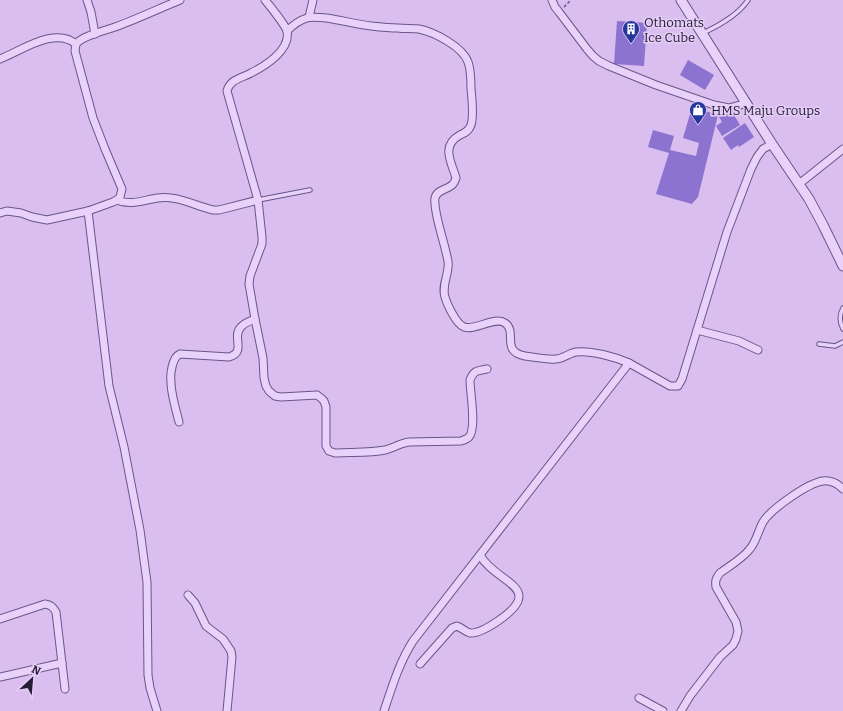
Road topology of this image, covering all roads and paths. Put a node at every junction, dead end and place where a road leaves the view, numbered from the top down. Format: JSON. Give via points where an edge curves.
{"nodes":[{"id":1,"x":86,"y":0,"type":"edge"},
{"id":2,"x":180,"y":0,"type":"edge"},
{"id":3,"x":265,"y":0,"type":"edge"},
{"id":4,"x":313,"y":0,"type":"edge"},
{"id":5,"x":552,"y":0,"type":"edge"},
{"id":6,"x":681,"y":0,"type":"edge"},
{"id":7,"x":748,"y":0,"type":"edge"},
{"id":8,"x":309,"y":17,"type":"junction"},
{"id":9,"x":287,"y":30,"type":"junction"},
{"id":10,"x":95,"y":34,"type":"junction"},
{"id":11,"x":702,"y":34,"type":"junction"},
{"id":12,"x":76,"y":44,"type":"junction"},
{"id":13,"x":0,"y":59,"type":"edge"},
{"id":14,"x":746,"y":103,"type":"junction"},
{"id":15,"x":772,"y":144,"type":"junction"},
{"id":16,"x":843,"y":149,"type":"edge"},
{"id":17,"x":799,"y":184,"type":"junction"},
{"id":18,"x":310,"y":190,"type":"dead end"},
{"id":19,"x":117,"y":200,"type":"junction"},
{"id":20,"x":258,"y":200,"type":"junction"},
{"id":21,"x":88,"y":211,"type":"junction"},
{"id":22,"x":0,"y":213,"type":"edge"},
{"id":23,"x":843,"y":266,"type":"edge"},
{"id":24,"x":843,"y":308,"type":"edge"},
{"id":25,"x":255,"y":319,"type":"junction"},
{"id":26,"x":843,"y":329,"type":"edge"},
{"id":27,"x":696,"y":330,"type":"junction"},
{"id":28,"x":843,"y":342,"type":"edge"},
{"id":29,"x":819,"y":344,"type":"dead end"},
{"id":30,"x":758,"y":350,"type":"dead end"},
{"id":31,"x":629,"y":364,"type":"junction"},
{"id":32,"x":487,"y":369,"type":"dead end"},
{"id":33,"x":179,"y":422,"type":"dead end"},
{"id":34,"x":843,"y":489,"type":"edge"},
{"id":35,"x":480,"y":555,"type":"junction"},
{"id":36,"x":188,"y":594,"type":"dead end"},
{"id":37,"x":0,"y":619,"type":"edge"},
{"id":38,"x":62,"y":663,"type":"junction"},
{"id":39,"x":420,"y":664,"type":"dead end"},
{"id":40,"x":0,"y":677,"type":"edge"},
{"id":41,"x":65,"y":689,"type":"dead end"},
{"id":42,"x":639,"y":698,"type":"dead end"},
{"id":43,"x":157,"y":711,"type":"edge"},
{"id":44,"x":227,"y":711,"type":"edge"},
{"id":45,"x":384,"y":711,"type":"edge"},
{"id":46,"x":663,"y":711,"type":"edge"},
{"id":47,"x":681,"y":711,"type":"edge"}],
"edges":[{"from":1,"to":10,"type":"street"},
{"from":2,"to":10,"type":"street"},
{"from":3,"to":9,"type":"street"},
{"from":4,"to":8,"type":"street"},
{"from":5,"to":14,"type":"street","via":[[582,43],[594,56],[609,66],[714,105],[729,108]]},
{"from":6,"to":11,"type":"street"},
{"from":7,"to":11,"type":"lane","via":[[717,27]]},
{"from":8,"to":9,"type":"street"},
{"from":8,"to":31,"type":"street","via":[[424,31],[456,47],[468,61],[471,79],[471,126],[466,133],[456,137],[451,143],[449,157],[456,178],[453,184],[440,191],[435,200],[438,226],[448,261],[443,291],[458,323],[470,327],[504,322],[510,331],[511,346],[523,355],[556,359],[575,352],[583,352],[605,355]]},
{"from":9,"to":20,"type":"street","via":[[282,51],[271,61],[233,81],[227,91]]},
{"from":10,"to":12,"type":"street"},
{"from":11,"to":14,"type":"street"},
{"from":12,"to":13,"type":"street","via":[[64,38],[49,39]]},
{"from":12,"to":19,"type":"street","via":[[75,50],[89,104],[122,189]]},
{"from":14,"to":15,"type":"street"},
{"from":15,"to":17,"type":"street"},
{"from":15,"to":27,"type":"street","via":[[756,157],[751,169],[727,232]]},
{"from":16,"to":17,"type":"street"},
{"from":17,"to":23,"type":"street"},
{"from":18,"to":20,"type":"lane"},
{"from":19,"to":20,"type":"street","via":[[127,203],[167,198],[213,210]]},
{"from":19,"to":21,"type":"street"},
{"from":20,"to":25,"type":"street","via":[[262,244],[249,284]]},
{"from":21,"to":22,"type":"street","via":[[47,220],[21,213]]},
{"from":21,"to":43,"type":"street","via":[[109,386],[124,447],[144,560],[148,675]]},
{"from":24,"to":26,"type":"lane","via":[[840,315]]},
{"from":25,"to":32,"type":"street","via":[[266,386],[275,396],[317,395],[324,401],[326,446],[332,453],[378,451],[392,448],[402,442],[467,439],[473,426],[470,380],[473,374]]},
{"from":25,"to":33,"type":"street","via":[[243,324],[239,329],[238,350],[233,356],[176,355],[171,382]]},
{"from":27,"to":30,"type":"street","via":[[739,341]]},
{"from":27,"to":31,"type":"street","via":[[678,386],[670,386]]},
{"from":28,"to":29,"type":"lane","via":[[835,346]]},
{"from":31,"to":35,"type":"street"},
{"from":34,"to":47,"type":"street","via":[[830,481],[824,481],[785,501],[763,522],[750,550],[716,578],[716,587],[736,622],[736,639]]},
{"from":35,"to":39,"type":"street","via":[[486,564],[518,591],[520,598],[517,604],[500,620],[475,633],[457,626],[452,628]]},
{"from":35,"to":45,"type":"street","via":[[412,641],[399,667]]},
{"from":36,"to":44,"type":"street","via":[[206,626],[222,639],[231,651]]},
{"from":37,"to":38,"type":"street","via":[[45,604],[52,606],[56,612]]},
{"from":38,"to":40,"type":"street"},
{"from":38,"to":41,"type":"street"},
{"from":42,"to":46,"type":"street"}]}
